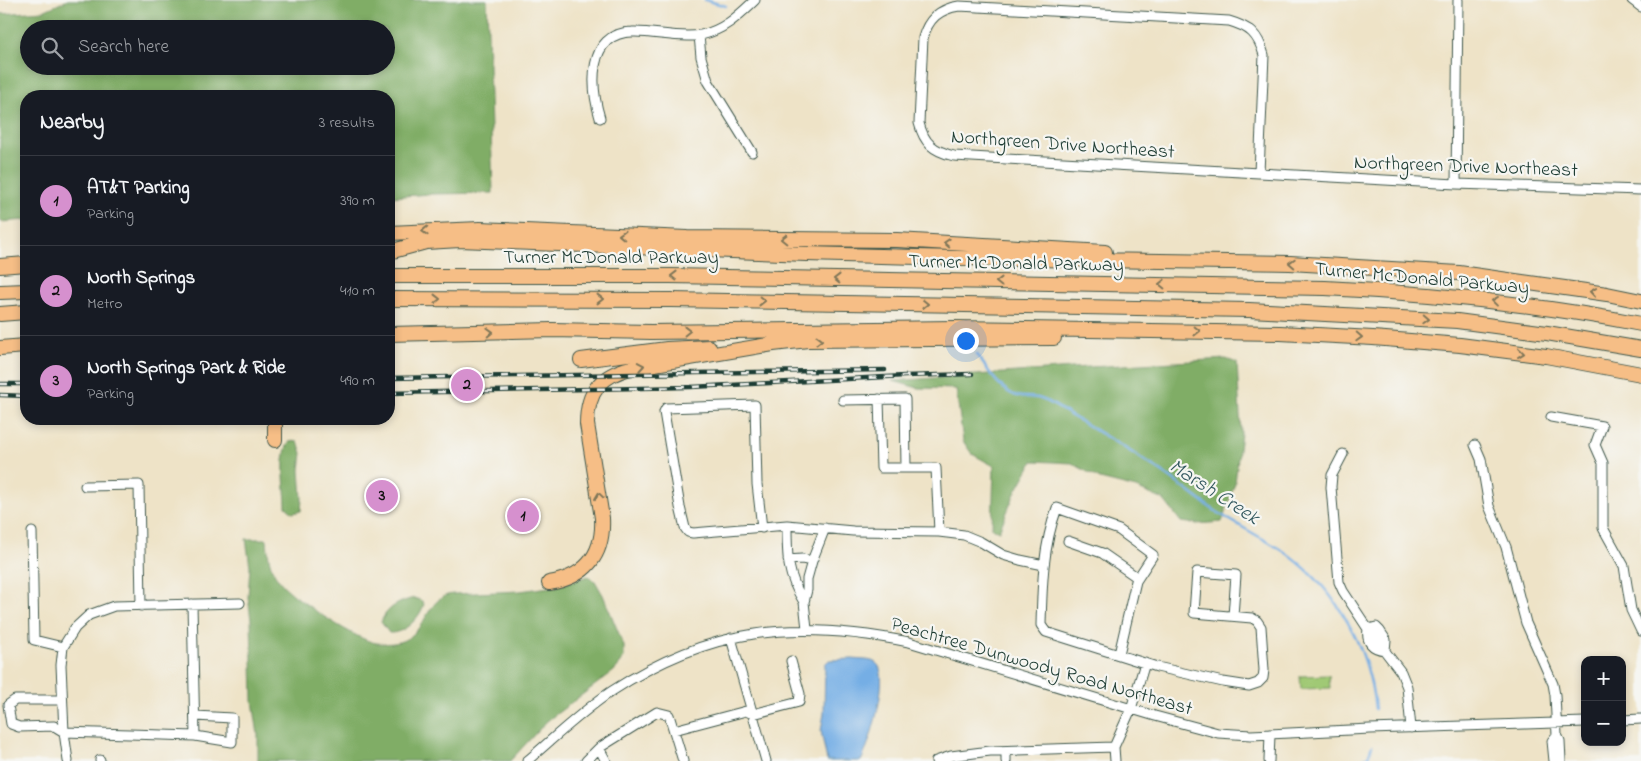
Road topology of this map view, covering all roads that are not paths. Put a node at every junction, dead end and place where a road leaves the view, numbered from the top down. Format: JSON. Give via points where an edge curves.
{"nodes":[{"id":1,"x":755,"y":0,"type":"edge"},
{"id":2,"x":1458,"y":0,"type":"edge"},
{"id":3,"x":1632,"y":0,"type":"edge"},
{"id":4,"x":1641,"y":7,"type":"edge"},
{"id":5,"x":699,"y":35,"type":"junction"},
{"id":6,"x":600,"y":118,"type":"dead end"},
{"id":7,"x":752,"y":152,"type":"dead end"},
{"id":8,"x":1259,"y":173,"type":"junction"},
{"id":9,"x":1456,"y":184,"type":"junction"},
{"id":10,"x":1641,"y":190,"type":"edge"},
{"id":11,"x":395,"y":233,"type":"edge"},
{"id":12,"x":395,"y":250,"type":"edge"},
{"id":13,"x":1205,"y":262,"type":"junction"},
{"id":14,"x":20,"y":264,"type":"edge"},
{"id":15,"x":0,"y":266,"type":"edge"},
{"id":16,"x":395,"y":276,"type":"edge"},
{"id":17,"x":20,"y":291,"type":"edge"},
{"id":18,"x":0,"y":292,"type":"edge"},
{"id":19,"x":395,"y":299,"type":"edge"},
{"id":20,"x":1641,"y":301,"type":"edge"},
{"id":21,"x":20,"y":312,"type":"edge"},
{"id":22,"x":0,"y":314,"type":"edge"},
{"id":23,"x":1641,"y":324,"type":"edge"},
{"id":24,"x":1141,"y":330,"type":"junction"},
{"id":25,"x":395,"y":334,"type":"edge"},
{"id":26,"x":772,"y":344,"type":"junction"},
{"id":27,"x":20,"y":346,"type":"edge"},
{"id":28,"x":0,"y":348,"type":"edge"},
{"id":29,"x":1641,"y":349,"type":"edge"},
{"id":30,"x":581,"y":360,"type":"dead end"},
{"id":31,"x":1641,"y":374,"type":"edge"},
{"id":32,"x":878,"y":399,"type":"junction"},
{"id":33,"x":842,"y":400,"type":"dead end"},
{"id":34,"x":1551,"y":417,"type":"dead end"},
{"id":35,"x":275,"y":425,"type":"edge"},
{"id":36,"x":275,"y":440,"type":"dead end"},
{"id":37,"x":1475,"y":446,"type":"dead end"},
{"id":38,"x":1343,"y":454,"type":"dead end"},
{"id":39,"x":906,"y":468,"type":"junction"},
{"id":40,"x":85,"y":486,"type":"dead end"},
{"id":41,"x":787,"y":526,"type":"junction"},
{"id":42,"x":762,"y":528,"type":"junction"},
{"id":43,"x":825,"y":528,"type":"junction"},
{"id":44,"x":32,"y":532,"type":"dead end"},
{"id":45,"x":939,"y":532,"type":"junction"},
{"id":46,"x":1068,"y":541,"type":"dead end"},
{"id":47,"x":788,"y":560,"type":"junction"},
{"id":48,"x":812,"y":561,"type":"junction"},
{"id":49,"x":1044,"y":564,"type":"junction"},
{"id":50,"x":1138,"y":578,"type":"junction"},
{"id":51,"x":808,"y":579,"type":"junction"},
{"id":52,"x":792,"y":581,"type":"junction"},
{"id":53,"x":549,"y":583,"type":"dead end"},
{"id":54,"x":804,"y":602,"type":"junction"},
{"id":55,"x":240,"y":603,"type":"dead end"},
{"id":56,"x":192,"y":604,"type":"junction"},
{"id":57,"x":141,"y":606,"type":"junction"},
{"id":58,"x":1233,"y":616,"type":"junction"},
{"id":59,"x":807,"y":629,"type":"junction"},
{"id":60,"x":1641,"y":631,"type":"edge"},
{"id":61,"x":731,"y":638,"type":"junction"},
{"id":62,"x":63,"y":647,"type":"junction"},
{"id":63,"x":1119,"y":654,"type":"junction"},
{"id":64,"x":791,"y":661,"type":"dead end"},
{"id":65,"x":1144,"y":663,"type":"junction"},
{"id":66,"x":62,"y":700,"type":"junction"},
{"id":67,"x":1131,"y":709,"type":"junction"},
{"id":68,"x":752,"y":714,"type":"junction"},
{"id":69,"x":194,"y":716,"type":"junction"},
{"id":70,"x":1641,"y":719,"type":"edge"},
{"id":71,"x":1626,"y":720,"type":"edge"},
{"id":72,"x":1581,"y":722,"type":"edge"},
{"id":73,"x":1556,"y":724,"type":"junction"},
{"id":74,"x":1411,"y":728,"type":"junction"},
{"id":75,"x":674,"y":730,"type":"junction"},
{"id":76,"x":64,"y":732,"type":"junction"},
{"id":77,"x":1270,"y":734,"type":"junction"},
{"id":78,"x":1557,"y":734,"type":"junction"},
{"id":79,"x":195,"y":736,"type":"junction"},
{"id":80,"x":1114,"y":747,"type":"junction"},
{"id":81,"x":599,"y":748,"type":"junction"},
{"id":82,"x":1006,"y":750,"type":"junction"},
{"id":83,"x":1552,"y":759,"type":"edge"},
{"id":84,"x":68,"y":761,"type":"edge"},
{"id":85,"x":528,"y":761,"type":"edge"},
{"id":86,"x":586,"y":761,"type":"edge"},
{"id":87,"x":606,"y":761,"type":"edge"},
{"id":88,"x":682,"y":761,"type":"edge"},
{"id":89,"x":766,"y":761,"type":"edge"},
{"id":90,"x":936,"y":761,"type":"edge"},
{"id":91,"x":1006,"y":761,"type":"edge"},
{"id":92,"x":1115,"y":761,"type":"edge"},
{"id":93,"x":1269,"y":761,"type":"edge"},
{"id":94,"x":1561,"y":761,"type":"edge"}],
"edges":[{"from":1,"to":5,"type":"street","via":[[732,22],[716,31]]},
{"from":2,"to":9,"type":"street"},
{"from":3,"to":4,"type":"street"},
{"from":5,"to":6,"type":"street","via":[[630,32],[608,40],[598,53],[594,67],[595,100]]},
{"from":5,"to":7,"type":"street","via":[[708,81]]},
{"from":8,"to":8,"type":"street","name":"Northgreen Drive Northeast","via":[[1264,55],[1257,37],[1242,25],[1229,21],[959,6],[939,12],[926,28],[919,123],[926,140],[941,152],[954,156]]},
{"from":8,"to":9,"type":"street","name":"Northgreen Drive Northeast"},
{"from":9,"to":10,"type":"street","name":"Northgreen Drive Northeast"},
{"from":13,"to":11,"type":"highway","one_way":true,"via":[[1075,250],[897,240],[687,238],[480,229]]},
{"from":12,"to":13,"type":"highway","via":[[443,241],[806,254]]},
{"from":20,"to":13,"type":"highway","one_way":true,"via":[[1459,274],[1290,263]]},
{"from":14,"to":15,"type":"highway"},
{"from":23,"to":16,"type":"highway","name":"Turner McDonald Parkway","one_way":true,"via":[[1506,303],[1325,288],[680,276]]},
{"from":17,"to":18,"type":"highway"},
{"from":19,"to":29,"type":"highway","name":"Turner McDonald Parkway","one_way":true,"via":[[671,300],[1249,310],[1457,321]]},
{"from":21,"to":22,"type":"highway"},
{"from":25,"to":24,"type":"highway","one_way":true,"via":[[903,328]]},
{"from":26,"to":24,"type":"highway","one_way":true,"via":[[808,340],[1120,336]]},
{"from":24,"to":31,"type":"highway","one_way":true,"via":[[1280,333],[1460,345],[1546,356]]},
{"from":26,"to":30,"type":"highway","via":[[667,349]]},
{"from":53,"to":26,"type":"highway","one_way":true,"via":[[580,572],[589,564],[600,544],[602,518],[587,413],[601,382],[609,375],[632,368]]},
{"from":27,"to":28,"type":"highway"},
{"from":32,"to":33,"type":"street"},
{"from":32,"to":39,"type":"street","via":[[881,468]]},
{"from":32,"to":39,"type":"street","via":[[905,399]]},
{"from":34,"to":60,"type":"street","via":[[1602,426],[1594,445],[1603,463],[1603,528],[1624,566],[1631,610]]},
{"from":35,"to":36,"type":"highway"},
{"from":37,"to":73,"type":"street","via":[[1481,459],[1489,506],[1506,548],[1526,623],[1553,684]]},
{"from":38,"to":74,"type":"street","via":[[1332,476],[1331,487],[1340,582],[1368,629],[1402,672],[1407,687]]},
{"from":39,"to":45,"type":"street","via":[[936,468]]},
{"from":40,"to":57,"type":"street","via":[[139,485]]},
{"from":41,"to":42,"type":"street"},
{"from":41,"to":43,"type":"street"},
{"from":41,"to":47,"type":"street"},
{"from":42,"to":42,"type":"street","via":[[688,532],[680,507],[664,412],[666,408],[755,405],[756,484]]},
{"from":43,"to":45,"type":"street"},
{"from":43,"to":48,"type":"street"},
{"from":44,"to":62,"type":"street","via":[[34,640]]},
{"from":45,"to":49,"type":"street","via":[[964,535],[1002,555]]},
{"from":46,"to":50,"type":"street","via":[[1102,553]]},
{"from":47,"to":48,"type":"street"},
{"from":47,"to":52,"type":"street"},
{"from":48,"to":51,"type":"street"},
{"from":49,"to":50,"type":"street","via":[[1057,508],[1119,530],[1153,555]]},
{"from":49,"to":63,"type":"street","via":[[1043,629]]},
{"from":50,"to":63,"type":"street"},
{"from":51,"to":52,"type":"street"},
{"from":51,"to":54,"type":"street"},
{"from":52,"to":54,"type":"street"},
{"from":54,"to":59,"type":"street"},
{"from":55,"to":56,"type":"street"},
{"from":56,"to":57,"type":"street"},
{"from":56,"to":69,"type":"street"},
{"from":57,"to":62,"type":"street","via":[[114,606],[89,614]]},
{"from":58,"to":58,"type":"street","via":[[1194,613],[1197,572],[1236,575]]},
{"from":58,"to":65,"type":"street","via":[[1252,618],[1261,627],[1264,670],[1258,683],[1249,686],[1223,682]]},
{"from":59,"to":61,"type":"street","name":"Peachtree Dunwoody Road Northeast"},
{"from":59,"to":67,"type":"street","name":"Peachtree Dunwoody Road Northeast","via":[[869,634],[908,642]]},
{"from":61,"to":68,"type":"street"},
{"from":61,"to":85,"type":"street","name":"Peachtree Dunwoody Road Northeast","via":[[695,648],[644,671],[610,692]]},
{"from":62,"to":66,"type":"street"},
{"from":63,"to":65,"type":"street"},
{"from":64,"to":68,"type":"street","via":[[800,702]]},
{"from":65,"to":67,"type":"street"},
{"from":66,"to":76,"type":"street"},
{"from":66,"to":76,"type":"street","via":[[15,700],[8,705],[11,724],[19,727],[54,726]]},
{"from":67,"to":77,"type":"street","name":"Peachtree Dunwoody Road Northeast","via":[[1218,732]]},
{"from":67,"to":80,"type":"street"},
{"from":68,"to":75,"type":"street","via":[[746,711]]},
{"from":68,"to":89,"type":"street"},
{"from":69,"to":79,"type":"street"},
{"from":69,"to":79,"type":"street","via":[[232,718],[232,742]]},
{"from":70,"to":71,"type":"street"},
{"from":72,"to":73,"type":"street","name":"Peachtree Dunwoody Road Northeast"},
{"from":73,"to":74,"type":"street","name":"Peachtree Dunwoody Road Northeast"},
{"from":73,"to":78,"type":"street"},
{"from":74,"to":77,"type":"street","name":"Peachtree Dunwoody Road Northeast"},
{"from":75,"to":81,"type":"street","via":[[669,715],[657,712]]},
{"from":75,"to":88,"type":"street"},
{"from":76,"to":79,"type":"street"},
{"from":76,"to":84,"type":"street"},
{"from":77,"to":93,"type":"street"},
{"from":78,"to":83,"type":"street","via":[[1552,741]]},
{"from":78,"to":94,"type":"street"},
{"from":80,"to":82,"type":"street"},
{"from":80,"to":92,"type":"street"},
{"from":81,"to":86,"type":"street"},
{"from":81,"to":87,"type":"street"},
{"from":82,"to":90,"type":"street"},
{"from":82,"to":91,"type":"street"}]}
